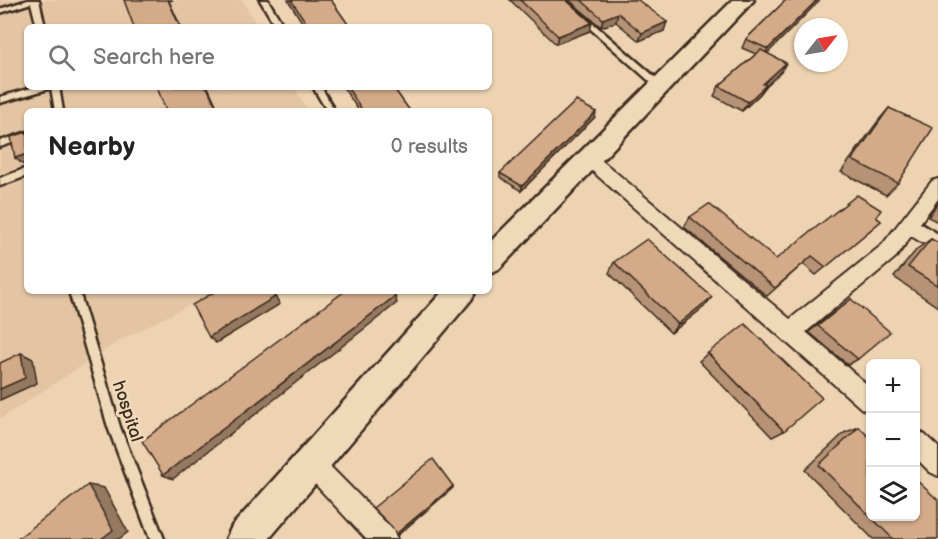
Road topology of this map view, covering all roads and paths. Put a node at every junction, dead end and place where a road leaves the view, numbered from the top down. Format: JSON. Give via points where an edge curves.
{"nodes":[{"id":1,"x":34,"y":0,"type":"edge"},
{"id":2,"x":264,"y":0,"type":"edge"},
{"id":3,"x":562,"y":0,"type":"edge"},
{"id":4,"x":744,"y":0,"type":"edge"},
{"id":5,"x":0,"y":11,"type":"edge"},
{"id":6,"x":40,"y":24,"type":"edge"},
{"id":7,"x":278,"y":24,"type":"edge"},
{"id":8,"x":659,"y":85,"type":"junction"},
{"id":9,"x":35,"y":90,"type":"edge"},
{"id":10,"x":56,"y":90,"type":"edge"},
{"id":11,"x":319,"y":90,"type":"edge"},
{"id":12,"x":0,"y":100,"type":"edge"},
{"id":13,"x":58,"y":108,"type":"edge"},
{"id":14,"x":329,"y":108,"type":"edge"},
{"id":15,"x":24,"y":136,"type":"edge"},
{"id":16,"x":0,"y":144,"type":"edge"},
{"id":17,"x":588,"y":158,"type":"junction"},
{"id":18,"x":24,"y":173,"type":"edge"},
{"id":19,"x":0,"y":182,"type":"edge"},
{"id":20,"x":938,"y":186,"type":"edge"},
{"id":21,"x":910,"y":226,"type":"junction"},
{"id":22,"x":938,"y":244,"type":"edge"},
{"id":23,"x":492,"y":258,"type":"edge"},
{"id":24,"x":75,"y":294,"type":"edge"},
{"id":25,"x":458,"y":294,"type":"edge"},
{"id":26,"x":790,"y":332,"type":"junction"},
{"id":27,"x":866,"y":398,"type":"edge"},
{"id":28,"x":920,"y":447,"type":"edge"},
{"id":29,"x":311,"y":463,"type":"junction"},
{"id":30,"x":938,"y":464,"type":"edge"},
{"id":31,"x":157,"y":539,"type":"edge"},
{"id":32,"x":245,"y":539,"type":"edge"},
{"id":33,"x":384,"y":539,"type":"edge"}],
"edges":[{"from":1,"to":5,"type":"lane"},
{"from":1,"to":6,"type":"lane"},
{"from":2,"to":7,"type":"lane"},
{"from":3,"to":8,"type":"lane"},
{"from":4,"to":8,"type":"street"},
{"from":8,"to":17,"type":"street"},
{"from":9,"to":12,"type":"lane"},
{"from":10,"to":13,"type":"lane"},
{"from":11,"to":14,"type":"lane"},
{"from":15,"to":16,"type":"lane"},
{"from":17,"to":23,"type":"street"},
{"from":17,"to":26,"type":"street"},
{"from":18,"to":19,"type":"lane"},
{"from":20,"to":21,"type":"street"},
{"from":21,"to":22,"type":"street"},
{"from":21,"to":26,"type":"street","via":[[889,251]]},
{"from":24,"to":31,"type":"lane","name":"hospital","via":[[114,427]]},
{"from":25,"to":29,"type":"street"},
{"from":26,"to":27,"type":"street"},
{"from":28,"to":30,"type":"street"},
{"from":29,"to":32,"type":"street"},
{"from":29,"to":33,"type":"street"}]}
